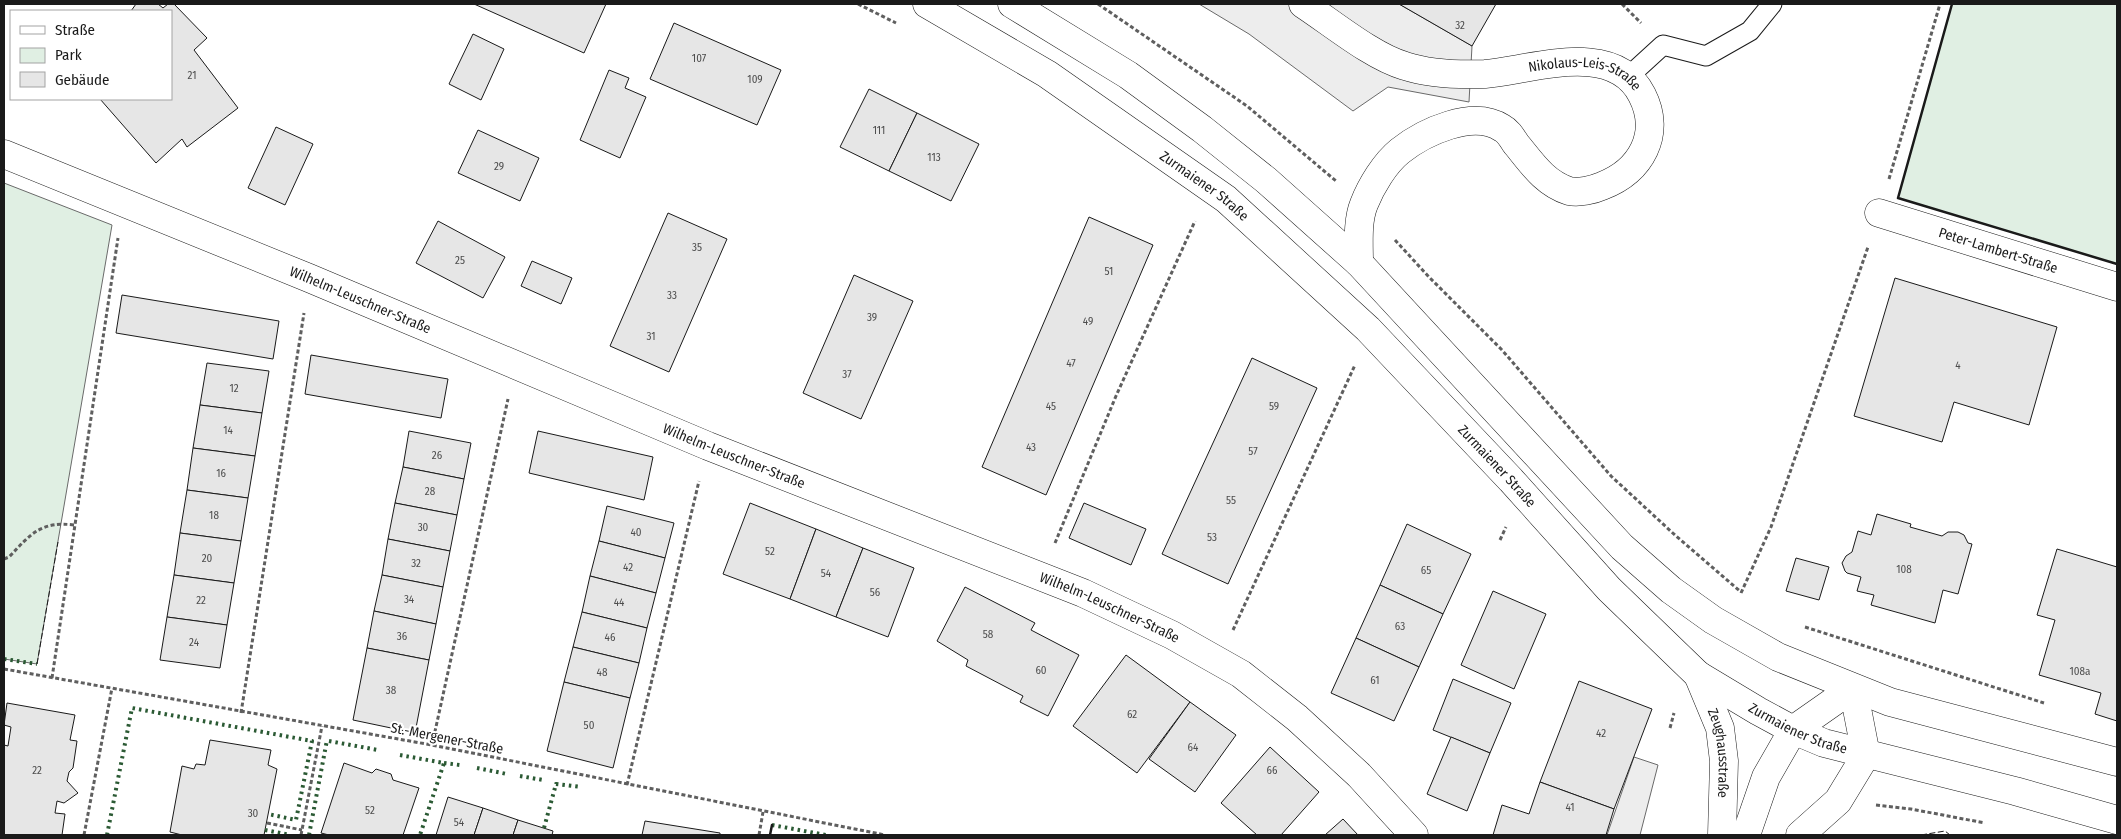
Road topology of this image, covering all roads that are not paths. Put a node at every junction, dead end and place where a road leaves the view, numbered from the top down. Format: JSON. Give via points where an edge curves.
{"nodes":[{"id":1,"x":927,"y":4,"type":"edge"},
{"id":2,"x":1012,"y":4,"type":"edge"},
{"id":3,"x":1303,"y":4,"type":"edge"},
{"id":4,"x":1772,"y":4,"type":"edge"},
{"id":5,"x":1628,"y":77,"type":"junction"},
{"id":6,"x":4,"y":154,"type":"edge"},
{"id":7,"x":1879,"y":213,"type":"road end"},
{"id":8,"x":1359,"y":263,"type":"junction"},
{"id":9,"x":2117,"y":287,"type":"edge"},
{"id":10,"x":1698,"y":675,"type":"junction"},
{"id":11,"x":1853,"y":688,"type":"junction"},
{"id":12,"x":1793,"y":730,"type":"junction"},
{"id":13,"x":1866,"y":755,"type":"junction"},
{"id":14,"x":2117,"y":762,"type":"edge"},
{"id":15,"x":2117,"y":820,"type":"edge"},
{"id":16,"x":1414,"y":835,"type":"edge"},
{"id":17,"x":1722,"y":835,"type":"edge"},
{"id":18,"x":1746,"y":835,"type":"edge"},
{"id":19,"x":1800,"y":835,"type":"edge"}],
"edges":[{"from":1,"to":10,"type":"street","name":"Zurmaiener Straße","via":[[1048,74],[1226,199],[1368,329],[1609,589]]},
{"from":2,"to":8,"type":"street","via":[[1128,75],[1202,129],[1266,180]]},
{"from":3,"to":5,"type":"street","name":"Nikolaus-Leis-Straße","via":[[1376,53],[1404,66],[1442,73],[1484,74],[1557,62],[1587,62],[1612,68]]},
{"from":4,"to":5,"type":"lane","via":[[1750,31],[1706,56],[1663,45]]},
{"from":5,"to":8,"type":"street","name":"Nikolaus-Leis-Straße","via":[[1645,100],[1651,131],[1645,152],[1614,182],[1593,190],[1570,191],[1540,175],[1504,129],[1491,122],[1471,121],[1445,127],[1398,152],[1379,177],[1364,205]]},
{"from":6,"to":16,"type":"street","name":"Wilhelm-Leuschner-Straße","via":[[708,446],[1083,593],[1172,635],[1220,660],[1270,696],[1330,747]]},
{"from":7,"to":9,"type":"street","name":"Peter-Lambert-Straße"},
{"from":8,"to":11,"type":"street","via":[[1622,547],[1671,590],[1712,620],[1778,657]]},
{"from":10,"to":12,"type":"street","name":"Zurmaiener Straße"},
{"from":10,"to":17,"type":"street","name":"Zeughausstraße","via":[[1720,728],[1724,761]]},
{"from":11,"to":12,"type":"street"},
{"from":11,"to":13,"type":"street"},
{"from":11,"to":14,"type":"street","via":[[1890,702]]},
{"from":12,"to":13,"type":"street","name":"Zurmaiener Straße"},
{"from":12,"to":18,"type":"street","via":[[1766,777]]},
{"from":13,"to":15,"type":"street","name":"Zurmaiener Straße"},
{"from":13,"to":19,"type":"street","via":[[1838,801]]}]}
